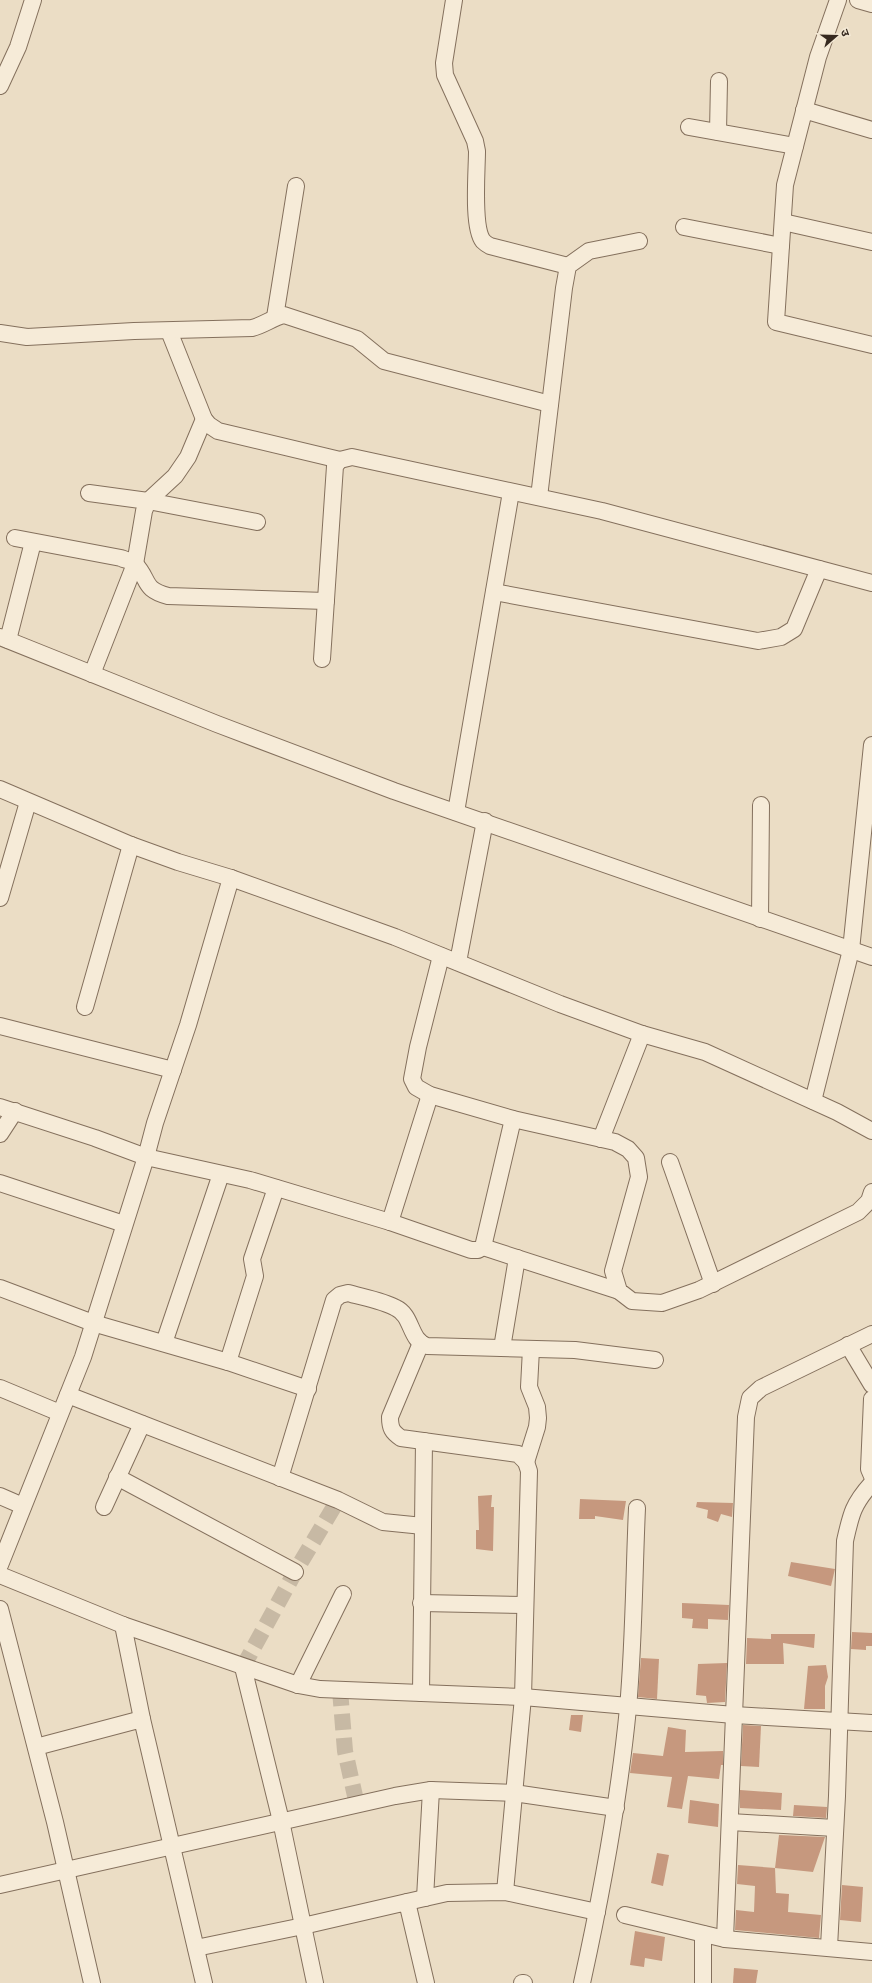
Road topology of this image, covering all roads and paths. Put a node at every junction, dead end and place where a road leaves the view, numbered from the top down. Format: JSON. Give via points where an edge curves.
{"nodes":[{"id":1,"x":33,"y":0,"type":"edge"},
{"id":2,"x":454,"y":0,"type":"edge"},
{"id":3,"x":838,"y":0,"type":"edge"},
{"id":4,"x":858,"y":0,"type":"edge"},
{"id":5,"x":872,"y":4,"type":"edge"},
{"id":6,"x":719,"y":81,"type":"dead end"},
{"id":7,"x":0,"y":86,"type":"edge"},
{"id":8,"x":804,"y":110,"type":"junction"},
{"id":9,"x":689,"y":127,"type":"dead end"},
{"id":10,"x":872,"y":130,"type":"edge"},
{"id":11,"x":718,"y":132,"type":"junction"},
{"id":12,"x":795,"y":146,"type":"junction"},
{"id":13,"x":296,"y":186,"type":"dead end"},
{"id":14,"x":783,"y":222,"type":"junction"},
{"id":15,"x":684,"y":227,"type":"dead end"},
{"id":16,"x":639,"y":241,"type":"dead end"},
{"id":17,"x":872,"y":242,"type":"edge"},
{"id":18,"x":781,"y":246,"type":"junction"},
{"id":19,"x":568,"y":266,"type":"junction"},
{"id":20,"x":275,"y":317,"type":"junction"},
{"id":21,"x":169,"y":331,"type":"junction"},
{"id":22,"x":0,"y":334,"type":"edge"},
{"id":23,"x":872,"y":345,"type":"edge"},
{"id":24,"x":550,"y":404,"type":"junction"},
{"id":25,"x":204,"y":419,"type":"junction"},
{"id":26,"x":340,"y":460,"type":"junction"},
{"id":27,"x":511,"y":492,"type":"junction"},
{"id":28,"x":89,"y":493,"type":"dead end"},
{"id":29,"x":539,"y":498,"type":"junction"},
{"id":30,"x":148,"y":501,"type":"junction"},
{"id":31,"x":257,"y":522,"type":"dead end"},
{"id":32,"x":15,"y":538,"type":"dead end"},
{"id":33,"x":33,"y":542,"type":"junction"},
{"id":34,"x":135,"y":564,"type":"junction"},
{"id":35,"x":819,"y":569,"type":"junction"},
{"id":36,"x":872,"y":583,"type":"edge"},
{"id":37,"x":494,"y":592,"type":"junction"},
{"id":38,"x":326,"y":600,"type":"junction"},
{"id":39,"x":4,"y":639,"type":"edge"},
{"id":40,"x":322,"y":659,"type":"dead end"},
{"id":41,"x":92,"y":674,"type":"junction"},
{"id":42,"x":872,"y":745,"type":"edge"},
{"id":43,"x":0,"y":789,"type":"edge"},
{"id":44,"x":28,"y":802,"type":"junction"},
{"id":45,"x":761,"y":805,"type":"dead end"},
{"id":46,"x":456,"y":812,"type":"junction"},
{"id":47,"x":485,"y":822,"type":"junction"},
{"id":48,"x":131,"y":845,"type":"junction"},
{"id":49,"x":231,"y":878,"type":"junction"},
{"id":50,"x":0,"y":898,"type":"edge"},
{"id":51,"x":760,"y":919,"type":"junction"},
{"id":52,"x":851,"y":950,"type":"junction"},
{"id":53,"x":441,"y":956,"type":"junction"},
{"id":54,"x":872,"y":957,"type":"edge"},
{"id":55,"x":458,"y":962,"type":"junction"},
{"id":56,"x":85,"y":1007,"type":"dead end"},
{"id":57,"x":0,"y":1026,"type":"edge"},
{"id":58,"x":642,"y":1034,"type":"junction"},
{"id":59,"x":173,"y":1070,"type":"junction"},
{"id":60,"x":430,"y":1095,"type":"junction"},
{"id":61,"x":813,"y":1101,"type":"junction"},
{"id":62,"x":7,"y":1109,"type":"edge"},
{"id":63,"x":512,"y":1119,"type":"junction"},
{"id":64,"x":872,"y":1131,"type":"edge"},
{"id":65,"x":0,"y":1134,"type":"edge"},
{"id":66,"x":602,"y":1139,"type":"junction"},
{"id":67,"x":146,"y":1157,"type":"junction"},
{"id":68,"x":670,"y":1162,"type":"dead end"},
{"id":69,"x":220,"y":1174,"type":"junction"},
{"id":70,"x":0,"y":1182,"type":"edge"},
{"id":71,"x":276,"y":1188,"type":"junction"},
{"id":72,"x":872,"y":1192,"type":"edge"},
{"id":73,"x":390,"y":1222,"type":"junction"},
{"id":74,"x":124,"y":1224,"type":"junction"},
{"id":75,"x":483,"y":1247,"type":"junction"},
{"id":76,"x":518,"y":1258,"type":"junction"},
{"id":77,"x":713,"y":1284,"type":"junction"},
{"id":78,"x":0,"y":1288,"type":"edge"},
{"id":79,"x":619,"y":1291,"type":"junction"},
{"id":80,"x":93,"y":1323,"type":"junction"},
{"id":81,"x":872,"y":1334,"type":"edge"},
{"id":82,"x":164,"y":1343,"type":"junction"},
{"id":83,"x":421,"y":1344,"type":"junction"},
{"id":84,"x":848,"y":1345,"type":"junction"},
{"id":85,"x":502,"y":1348,"type":"junction"},
{"id":86,"x":531,"y":1349,"type":"junction"},
{"id":87,"x":655,"y":1360,"type":"dead end"},
{"id":88,"x":228,"y":1362,"type":"junction"},
{"id":89,"x":872,"y":1385,"type":"edge"},
{"id":90,"x":0,"y":1388,"type":"edge"},
{"id":91,"x":308,"y":1389,"type":"junction"},
{"id":92,"x":68,"y":1395,"type":"junction"},
{"id":93,"x":872,"y":1399,"type":"edge"},
{"id":94,"x":60,"y":1413,"type":"junction"},
{"id":95,"x":142,"y":1424,"type":"junction"},
{"id":96,"x":424,"y":1441,"type":"junction"},
{"id":97,"x":526,"y":1462,"type":"junction"},
{"id":98,"x":872,"y":1476,"type":"edge"},
{"id":99,"x":117,"y":1477,"type":"junction"},
{"id":100,"x":280,"y":1478,"type":"junction"},
{"id":101,"x":872,"y":1483,"type":"edge"},
{"id":102,"x":0,"y":1496,"type":"edge"},
{"id":103,"x":23,"y":1506,"type":"junction"},
{"id":104,"x":104,"y":1507,"type":"dead end"},
{"id":105,"x":637,"y":1508,"type":"dead end"},
{"id":106,"x":423,"y":1526,"type":"junction"},
{"id":107,"x":0,"y":1566,"type":"edge"},
{"id":108,"x":295,"y":1572,"type":"dead end"},
{"id":109,"x":0,"y":1575,"type":"edge"},
{"id":110,"x":343,"y":1594,"type":"dead end"},
{"id":111,"x":421,"y":1603,"type":"junction"},
{"id":112,"x":524,"y":1605,"type":"junction"},
{"id":113,"x":0,"y":1609,"type":"edge"},
{"id":114,"x":123,"y":1624,"type":"junction"},
{"id":115,"x":6,"y":1661,"type":"edge"},
{"id":116,"x":243,"y":1667,"type":"junction"},
{"id":117,"x":298,"y":1684,"type":"junction"},
{"id":118,"x":421,"y":1693,"type":"junction"},
{"id":119,"x":523,"y":1697,"type":"junction"},
{"id":120,"x":628,"y":1706,"type":"junction"},
{"id":121,"x":734,"y":1715,"type":"junction"},
{"id":122,"x":142,"y":1719,"type":"junction"},
{"id":123,"x":838,"y":1722,"type":"junction"},
{"id":124,"x":872,"y":1723,"type":"edge"},
{"id":125,"x":36,"y":1747,"type":"junction"},
{"id":126,"x":431,"y":1790,"type":"junction"},
{"id":127,"x":514,"y":1793,"type":"junction"},
{"id":128,"x":616,"y":1808,"type":"junction"},
{"id":129,"x":281,"y":1821,"type":"junction"},
{"id":130,"x":730,"y":1822,"type":"junction"},
{"id":131,"x":835,"y":1828,"type":"junction"},
{"id":132,"x":173,"y":1846,"type":"junction"},
{"id":133,"x":66,"y":1870,"type":"junction"},
{"id":134,"x":0,"y":1885,"type":"edge"},
{"id":135,"x":505,"y":1892,"type":"junction"},
{"id":136,"x":425,"y":1898,"type":"junction"},
{"id":137,"x":407,"y":1902,"type":"junction"},
{"id":138,"x":597,"y":1912,"type":"junction"},
{"id":139,"x":625,"y":1915,"type":"dead end"},
{"id":140,"x":304,"y":1926,"type":"junction"},
{"id":141,"x":703,"y":1934,"type":"junction"},
{"id":142,"x":725,"y":1939,"type":"junction"},
{"id":143,"x":829,"y":1947,"type":"junction"},
{"id":144,"x":196,"y":1948,"type":"junction"},
{"id":145,"x":872,"y":1952,"type":"edge"},
{"id":146,"x":92,"y":1983,"type":"edge"},
{"id":147,"x":204,"y":1983,"type":"edge"},
{"id":148,"x":315,"y":1983,"type":"edge"},
{"id":149,"x":426,"y":1983,"type":"edge"},
{"id":150,"x":582,"y":1983,"type":"edge"},
{"id":151,"x":703,"y":1983,"type":"edge"}],
"edges":[{"from":1,"to":7,"type":"street","via":[[18,47]]},
{"from":2,"to":19,"type":"street","via":[[444,63],[445,76],[477,151],[478,232],[483,241],[490,246]]},
{"from":3,"to":8,"type":"street","via":[[818,57]]},
{"from":4,"to":5,"type":"street"},
{"from":6,"to":11,"type":"street"},
{"from":8,"to":10,"type":"street"},
{"from":8,"to":12,"type":"street"},
{"from":9,"to":11,"type":"street"},
{"from":11,"to":12,"type":"street"},
{"from":12,"to":14,"type":"street","via":[[785,185]]},
{"from":13,"to":20,"type":"street"},
{"from":14,"to":17,"type":"street"},
{"from":14,"to":18,"type":"street"},
{"from":15,"to":18,"type":"street"},
{"from":16,"to":19,"type":"street","via":[[589,251]]},
{"from":18,"to":23,"type":"street","via":[[776,322]]},
{"from":19,"to":24,"type":"street"},
{"from":20,"to":21,"type":"street","via":[[262,326],[252,328]]},
{"from":20,"to":24,"type":"street","via":[[293,317],[357,339],[384,361]]},
{"from":21,"to":22,"type":"street","via":[[27,337]]},
{"from":21,"to":25,"type":"street"},
{"from":24,"to":29,"type":"street"},
{"from":25,"to":26,"type":"street","via":[[218,431]]},
{"from":25,"to":30,"type":"street","via":[[188,457],[175,476]]},
{"from":26,"to":27,"type":"street","via":[[352,457]]},
{"from":26,"to":38,"type":"street","via":[[335,466]]},
{"from":27,"to":29,"type":"street"},
{"from":27,"to":37,"type":"street"},
{"from":28,"to":30,"type":"street"},
{"from":29,"to":35,"type":"street","via":[[602,511]]},
{"from":30,"to":31,"type":"street"},
{"from":30,"to":34,"type":"street"},
{"from":32,"to":33,"type":"street"},
{"from":33,"to":34,"type":"street","via":[[115,556]]},
{"from":33,"to":39,"type":"street"},
{"from":34,"to":38,"type":"street","via":[[149,587],[156,593],[168,596]]},
{"from":34,"to":41,"type":"street"},
{"from":35,"to":36,"type":"street"},
{"from":35,"to":37,"type":"street","via":[[794,630],[781,637],[758,641]]},
{"from":37,"to":46,"type":"street"},
{"from":38,"to":40,"type":"street"},
{"from":39,"to":41,"type":"street"},
{"from":41,"to":46,"type":"street","via":[[225,727]]},
{"from":42,"to":52,"type":"street"},
{"from":43,"to":44,"type":"street"},
{"from":44,"to":48,"type":"street"},
{"from":44,"to":50,"type":"street"},
{"from":45,"to":51,"type":"street"},
{"from":46,"to":47,"type":"street"},
{"from":47,"to":51,"type":"street"},
{"from":47,"to":55,"type":"street"},
{"from":48,"to":49,"type":"street"},
{"from":48,"to":56,"type":"street"},
{"from":49,"to":53,"type":"street"},
{"from":49,"to":59,"type":"street"},
{"from":51,"to":52,"type":"street"},
{"from":52,"to":54,"type":"street"},
{"from":52,"to":61,"type":"street"},
{"from":53,"to":55,"type":"street"},
{"from":53,"to":60,"type":"street","via":[[412,1079],[416,1087]]},
{"from":55,"to":58,"type":"street"},
{"from":57,"to":59,"type":"street"},
{"from":58,"to":61,"type":"street","via":[[704,1052]]},
{"from":58,"to":66,"type":"street"},
{"from":59,"to":67,"type":"street"},
{"from":60,"to":63,"type":"street"},
{"from":60,"to":73,"type":"street"},
{"from":61,"to":64,"type":"street"},
{"from":62,"to":65,"type":"street"},
{"from":62,"to":67,"type":"street"},
{"from":63,"to":66,"type":"street"},
{"from":63,"to":75,"type":"street"},
{"from":66,"to":79,"type":"street","via":[[628,1149],[636,1158],[639,1177],[613,1271]]},
{"from":67,"to":69,"type":"street"},
{"from":67,"to":74,"type":"street"},
{"from":68,"to":77,"type":"street"},
{"from":69,"to":71,"type":"street"},
{"from":69,"to":82,"type":"street"},
{"from":70,"to":74,"type":"street"},
{"from":71,"to":73,"type":"street"},
{"from":71,"to":88,"type":"street","via":[[252,1259],[255,1276]]},
{"from":72,"to":77,"type":"street","via":[[869,1201],[858,1212]]},
{"from":73,"to":75,"type":"street","via":[[471,1250]]},
{"from":74,"to":80,"type":"street"},
{"from":75,"to":76,"type":"street"},
{"from":76,"to":79,"type":"street"},
{"from":76,"to":85,"type":"street"},
{"from":77,"to":79,"type":"street","via":[[662,1303],[632,1301]]},
{"from":78,"to":80,"type":"street"},
{"from":80,"to":82,"type":"street"},
{"from":80,"to":92,"type":"street"},
{"from":81,"to":84,"type":"street"},
{"from":82,"to":88,"type":"street"},
{"from":83,"to":85,"type":"street"},
{"from":83,"to":91,"type":"street","via":[[416,1339],[409,1321],[397,1308],[348,1293],[340,1295],[334,1300]]},
{"from":83,"to":96,"type":"street","via":[[390,1417],[390,1426],[394,1434],[402,1438]]},
{"from":84,"to":89,"type":"street"},
{"from":84,"to":121,"type":"street","via":[[761,1388],[750,1398],[746,1417]]},
{"from":85,"to":86,"type":"street"},
{"from":86,"to":87,"type":"street","via":[[575,1350]]},
{"from":86,"to":97,"type":"street","via":[[529,1388],[537,1407],[538,1418]]},
{"from":88,"to":91,"type":"street"},
{"from":90,"to":94,"type":"street"},
{"from":91,"to":100,"type":"street"},
{"from":92,"to":94,"type":"street"},
{"from":92,"to":95,"type":"street"},
{"from":93,"to":98,"type":"street","via":[[869,1469]]},
{"from":94,"to":103,"type":"street"},
{"from":95,"to":99,"type":"street"},
{"from":95,"to":100,"type":"street"},
{"from":96,"to":97,"type":"street","via":[[508,1451],[518,1454]]},
{"from":96,"to":106,"type":"street"},
{"from":97,"to":112,"type":"street","via":[[529,1471]]},
{"from":99,"to":104,"type":"street"},
{"from":99,"to":108,"type":"street"},
{"from":100,"to":106,"type":"street","via":[[338,1500],[383,1522]]},
{"from":101,"to":123,"type":"street","via":[[859,1498],[850,1518],[846,1541]]},
{"from":102,"to":103,"type":"street"},
{"from":103,"to":107,"type":"street"},
{"from":105,"to":120,"type":"street"},
{"from":106,"to":111,"type":"street"},
{"from":109,"to":114,"type":"street"},
{"from":110,"to":117,"type":"street"},
{"from":111,"to":112,"type":"street"},
{"from":111,"to":118,"type":"street"},
{"from":112,"to":119,"type":"street"},
{"from":113,"to":115,"type":"street"},
{"from":114,"to":116,"type":"street"},
{"from":114,"to":122,"type":"street"},
{"from":115,"to":125,"type":"street"},
{"from":116,"to":117,"type":"street"},
{"from":116,"to":129,"type":"street"},
{"from":117,"to":118,"type":"street","via":[[320,1689]]},
{"from":118,"to":119,"type":"street"},
{"from":119,"to":120,"type":"street"},
{"from":119,"to":127,"type":"street"},
{"from":120,"to":121,"type":"street"},
{"from":120,"to":128,"type":"street"},
{"from":121,"to":123,"type":"street"},
{"from":121,"to":130,"type":"street"},
{"from":122,"to":125,"type":"street"},
{"from":122,"to":132,"type":"street"},
{"from":123,"to":124,"type":"street"},
{"from":123,"to":131,"type":"street"},
{"from":125,"to":133,"type":"street"},
{"from":126,"to":127,"type":"street"},
{"from":126,"to":129,"type":"street"},
{"from":126,"to":136,"type":"street"},
{"from":127,"to":128,"type":"street"},
{"from":127,"to":135,"type":"street"},
{"from":128,"to":138,"type":"street"},
{"from":129,"to":132,"type":"street"},
{"from":129,"to":140,"type":"street"},
{"from":130,"to":131,"type":"street"},
{"from":130,"to":142,"type":"street"},
{"from":131,"to":143,"type":"street"},
{"from":132,"to":133,"type":"street"},
{"from":132,"to":144,"type":"street"},
{"from":133,"to":134,"type":"street"},
{"from":133,"to":146,"type":"street"},
{"from":135,"to":136,"type":"street","via":[[447,1893]]},
{"from":135,"to":138,"type":"street"},
{"from":136,"to":137,"type":"street"},
{"from":137,"to":140,"type":"street"},
{"from":137,"to":149,"type":"street"},
{"from":138,"to":150,"type":"street"},
{"from":139,"to":141,"type":"street"},
{"from":140,"to":144,"type":"street"},
{"from":140,"to":148,"type":"street"},
{"from":141,"to":142,"type":"street"},
{"from":141,"to":151,"type":"street"},
{"from":142,"to":143,"type":"street"},
{"from":143,"to":145,"type":"street"},
{"from":144,"to":147,"type":"street"}]}
